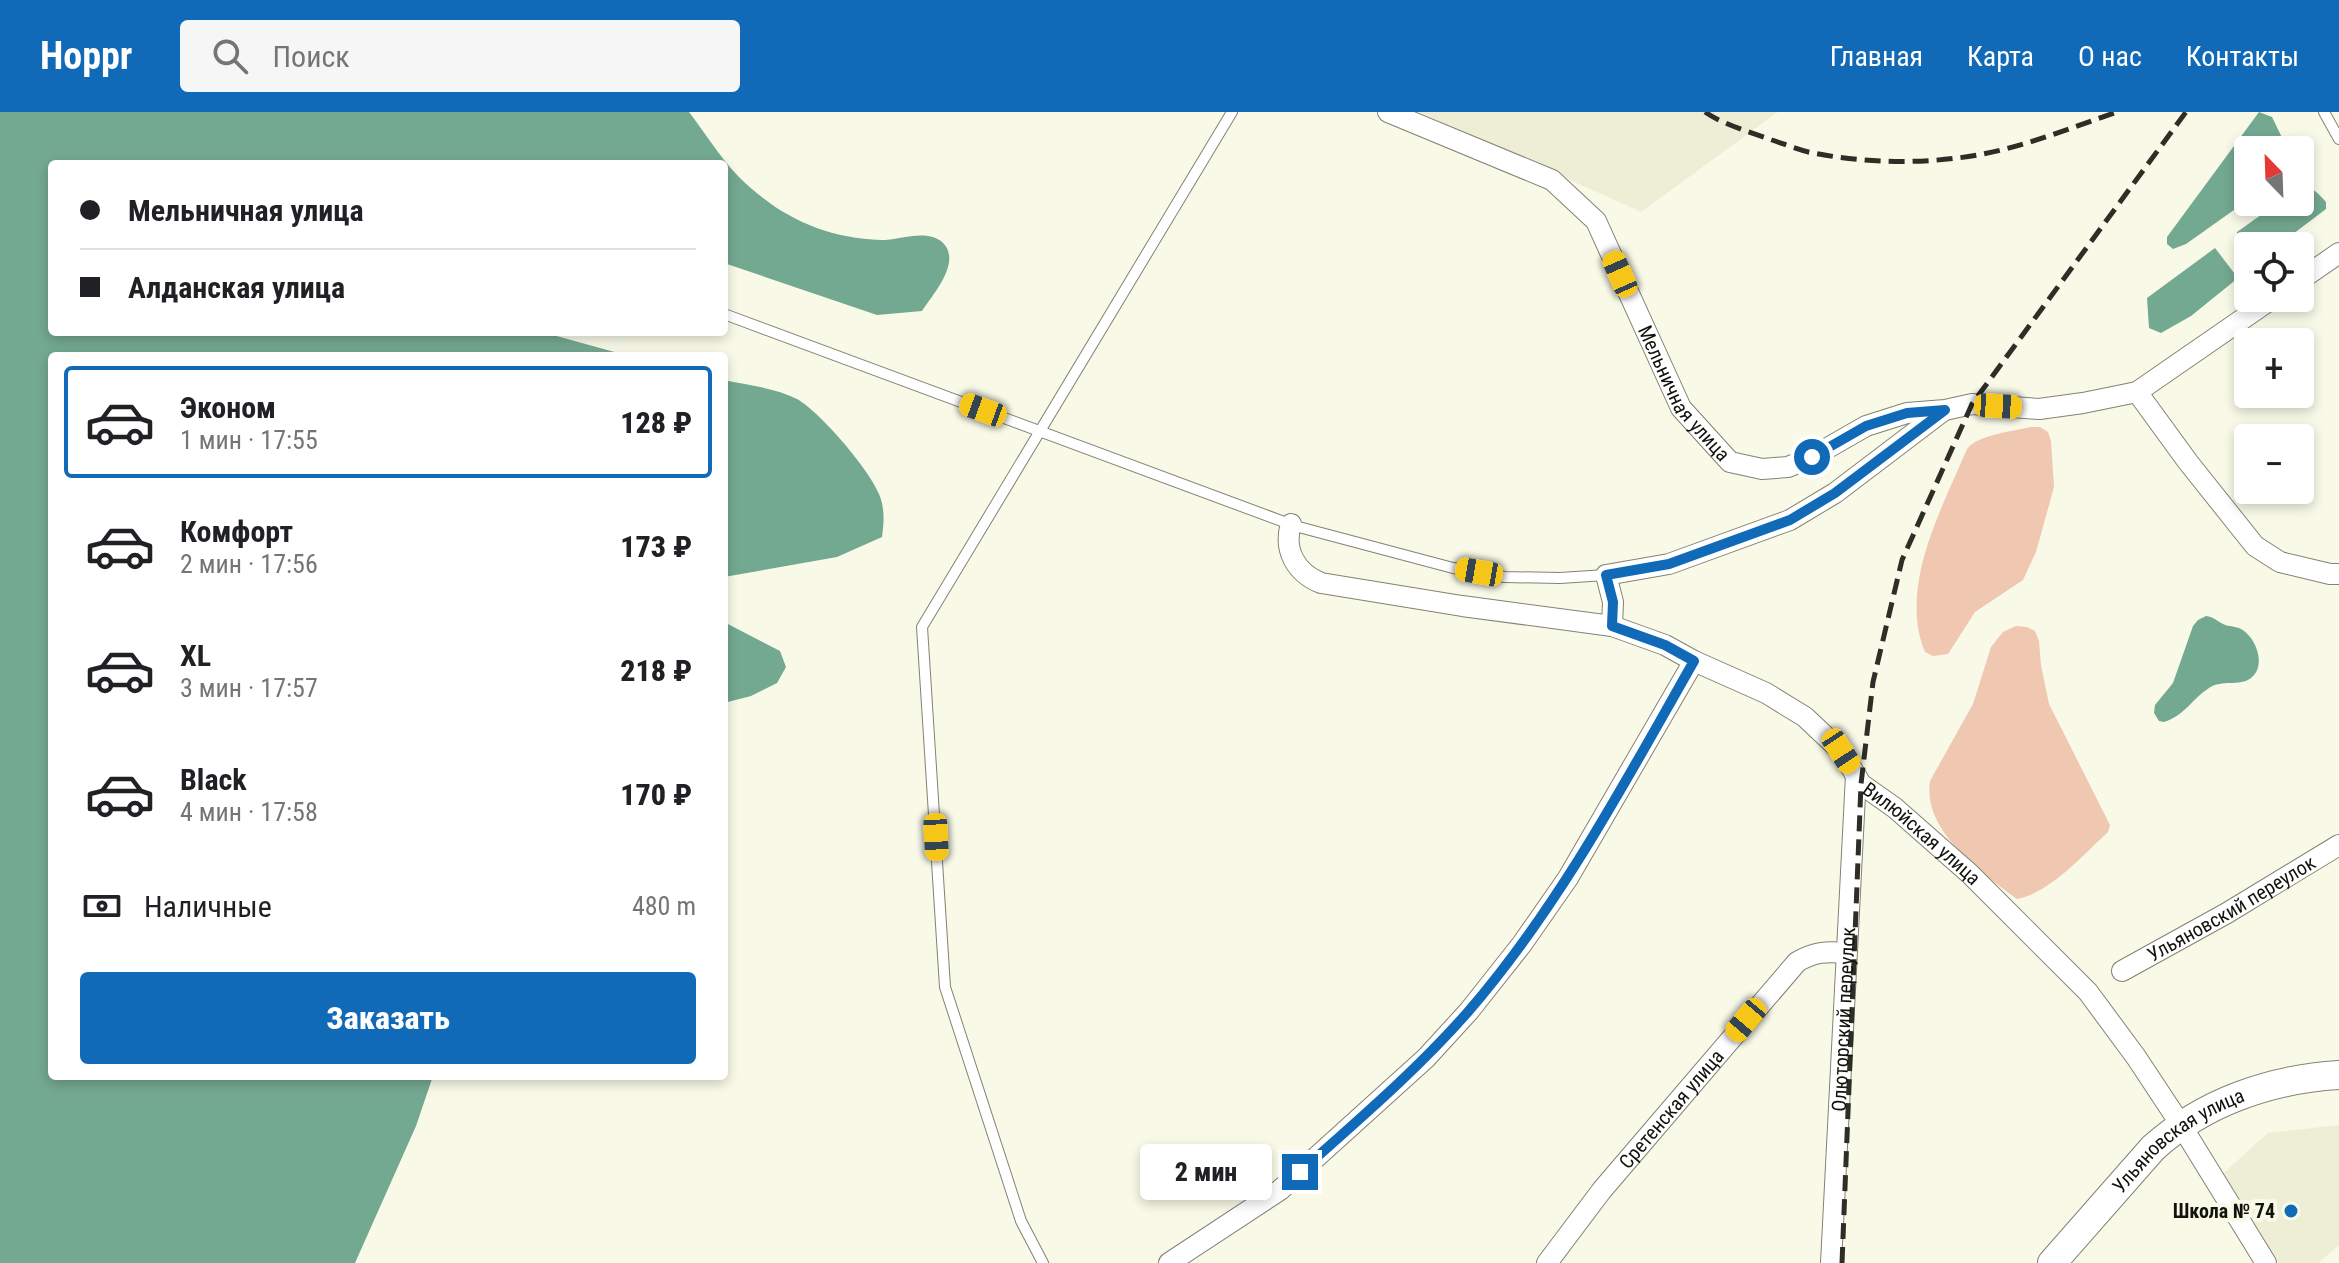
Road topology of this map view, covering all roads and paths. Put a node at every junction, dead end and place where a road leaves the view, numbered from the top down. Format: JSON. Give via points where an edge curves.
{"nodes":[{"id":1,"x":1232,"y":112,"type":"edge"},
{"id":2,"x":1388,"y":112,"type":"edge"},
{"id":3,"x":2324,"y":112,"type":"edge"},
{"id":4,"x":2339,"y":139,"type":"edge"},
{"id":5,"x":2339,"y":253,"type":"edge"},
{"id":6,"x":2314,"y":270,"type":"edge"},
{"id":7,"x":2253,"y":312,"type":"edge"},
{"id":8,"x":728,"y":315,"type":"edge"},
{"id":9,"x":2137,"y":392,"type":"junction"},
{"id":10,"x":1945,"y":410,"type":"junction"},
{"id":11,"x":1040,"y":431,"type":"junction"},
{"id":12,"x":1291,"y":524,"type":"junction"},
{"id":13,"x":2339,"y":574,"type":"edge"},
{"id":14,"x":1606,"y":575,"type":"junction"},
{"id":15,"x":1612,"y":626,"type":"junction"},
{"id":16,"x":1694,"y":661,"type":"junction"},
{"id":17,"x":1856,"y":775,"type":"junction"},
{"id":18,"x":2339,"y":845,"type":"edge"},
{"id":19,"x":1846,"y":953,"type":"junction"},
{"id":20,"x":2122,"y":971,"type":"dead end"},
{"id":21,"x":2339,"y":1075,"type":"edge"},
{"id":22,"x":2181,"y":1125,"type":"junction"},
{"id":23,"x":1043,"y":1263,"type":"edge"},
{"id":24,"x":1169,"y":1263,"type":"edge"},
{"id":25,"x":1547,"y":1263,"type":"edge"},
{"id":26,"x":1831,"y":1263,"type":"edge"},
{"id":27,"x":2052,"y":1263,"type":"edge"},
{"id":28,"x":2266,"y":1263,"type":"edge"}],
"edges":[{"from":1,"to":11,"type":"lane"},
{"from":2,"to":10,"type":"street","name":"Мельничная улица","via":[[1552,180],[1596,221],[1681,408],[1730,462],[1762,469],[1788,467],[1866,426],[1907,413]]},
{"from":3,"to":4,"type":"lane"},
{"from":5,"to":6,"type":"street"},
{"from":7,"to":9,"type":"street","name":"Мельничная улица"},
{"from":8,"to":11,"type":"lane"},
{"from":9,"to":10,"type":"street","name":"Мельничная улица","via":[[2039,409],[1972,404]]},
{"from":9,"to":13,"type":"street","via":[[2255,546],[2280,562]]},
{"from":10,"to":14,"type":"street","via":[[1835,493],[1790,520],[1669,564]]},
{"from":11,"to":12,"type":"lane"},
{"from":11,"to":23,"type":"lane","via":[[922,627],[945,987],[1021,1221]]},
{"from":12,"to":14,"type":"lane","via":[[1505,577]]},
{"from":12,"to":15,"type":"street","name":"Вилюйская улица","via":[[1288,540],[1294,562],[1321,583]]},
{"from":14,"to":15,"type":"street"},
{"from":15,"to":16,"type":"street","name":"Вилюйская улица"},
{"from":16,"to":17,"type":"street","name":"Вилюйская улица","via":[[1805,717],[1841,751]]},
{"from":16,"to":24,"type":"street","via":[[1568,878],[1469,1011],[1426,1058],[1280,1190]]},
{"from":17,"to":19,"type":"street","name":"Олюторский переулок"},
{"from":17,"to":22,"type":"street","name":"Вилюйская улица","via":[[1970,874],[2088,992]]},
{"from":18,"to":20,"type":"street","name":"Ульяновский переулок"},
{"from":19,"to":25,"type":"street","name":"Сретенская улица","via":[[1825,951],[1797,962],[1602,1190]]},
{"from":19,"to":26,"type":"street","name":"Олюторский переулок"},
{"from":21,"to":22,"type":"street","name":"Ульяновская улица","via":[[2237,1096]]},
{"from":22,"to":27,"type":"street","name":"Ульяновская улица","via":[[2138,1163]]},
{"from":22,"to":28,"type":"street","name":"Вилюйская улица"}]}
